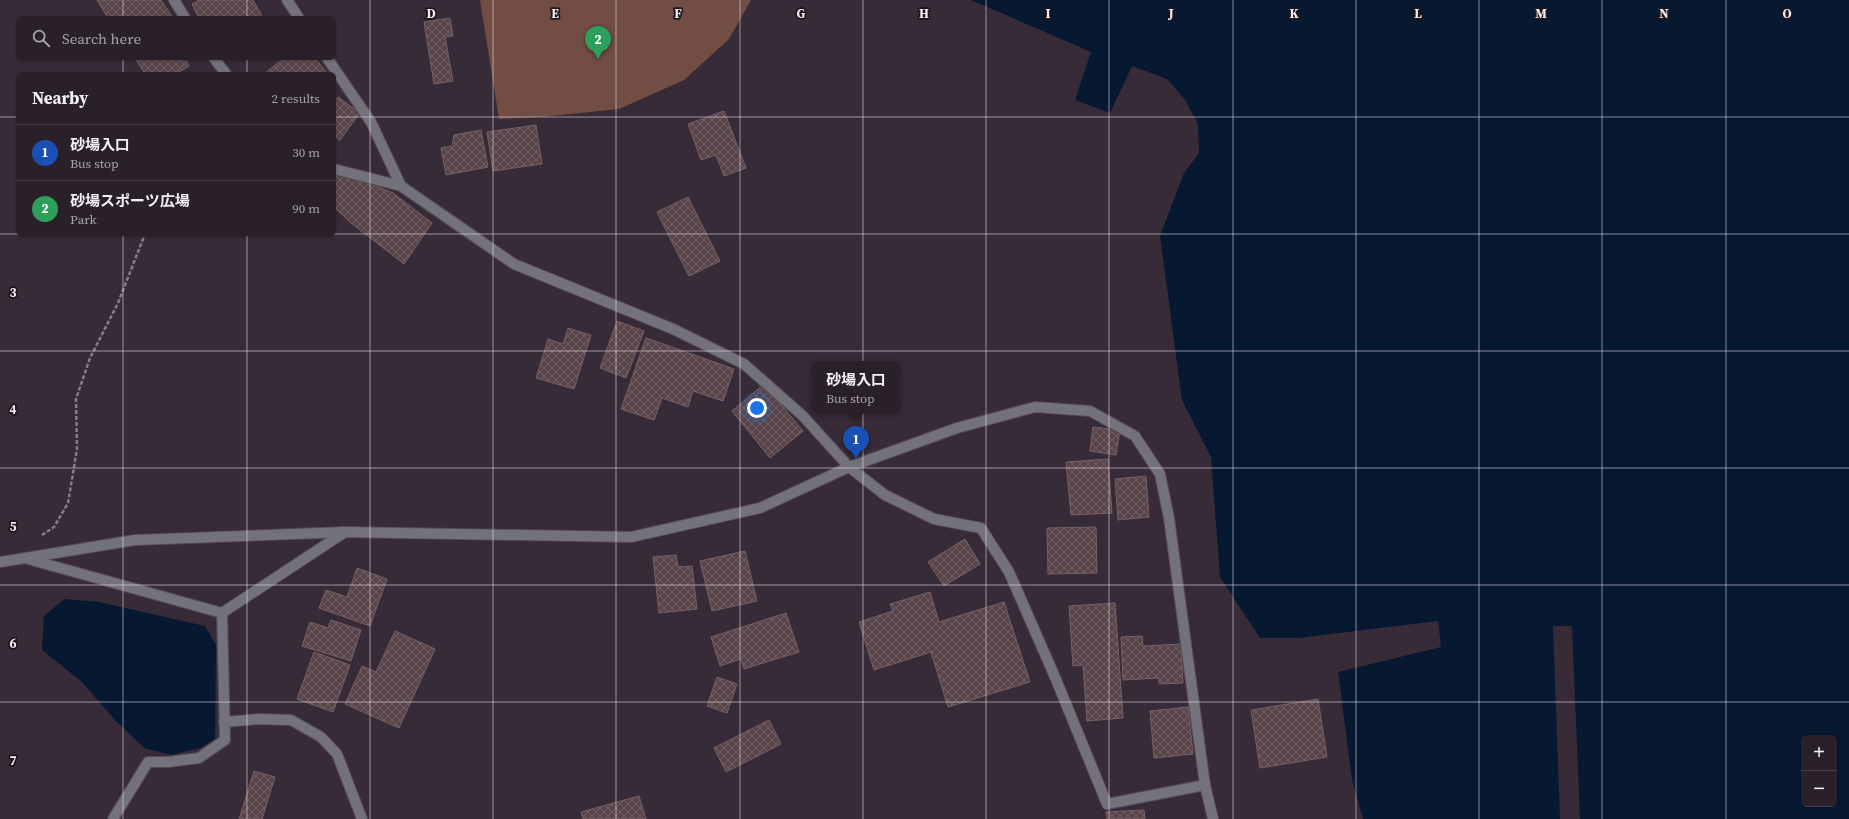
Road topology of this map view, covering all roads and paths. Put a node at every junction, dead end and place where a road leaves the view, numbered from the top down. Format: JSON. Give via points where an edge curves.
{"nodes":[{"id":1,"x":174,"y":0,"type":"edge"},
{"id":2,"x":287,"y":0,"type":"edge"},
{"id":3,"x":184,"y":16,"type":"edge"},
{"id":4,"x":298,"y":16,"type":"edge"},
{"id":5,"x":216,"y":60,"type":"edge"},
{"id":6,"x":328,"y":60,"type":"edge"},
{"id":7,"x":224,"y":72,"type":"edge"},
{"id":8,"x":336,"y":170,"type":"edge"},
{"id":9,"x":401,"y":186,"type":"junction"},
{"id":10,"x":144,"y":236,"type":"edge"},
{"id":11,"x":849,"y":467,"type":"junction"},
{"id":12,"x":346,"y":532,"type":"junction"},
{"id":13,"x":41,"y":535,"type":"dead end"},
{"id":14,"x":24,"y":558,"type":"junction"},
{"id":15,"x":0,"y":562,"type":"edge"},
{"id":16,"x":222,"y":614,"type":"junction"},
{"id":17,"x":224,"y":722,"type":"junction"},
{"id":18,"x":1205,"y":785,"type":"junction"},
{"id":19,"x":113,"y":819,"type":"edge"},
{"id":20,"x":362,"y":819,"type":"edge"},
{"id":21,"x":1213,"y":819,"type":"edge"}],
"edges":[{"from":1,"to":3,"type":"street"},
{"from":2,"to":4,"type":"street"},
{"from":5,"to":7,"type":"street"},
{"from":6,"to":9,"type":"street","via":[[371,122]]},
{"from":8,"to":9,"type":"street"},
{"from":9,"to":11,"type":"street","via":[[514,264],[673,329],[744,364],[803,416]]},
{"from":10,"to":13,"type":"path","via":[[118,302],[90,358],[76,399],[77,449],[68,503],[54,528]]},
{"from":11,"to":12,"type":"street","via":[[760,508],[631,537]]},
{"from":11,"to":18,"type":"street","via":[[885,495],[934,519],[981,528],[1009,572],[1107,804]]},
{"from":11,"to":18,"type":"street","via":[[957,428],[1035,407],[1090,411],[1135,436],[1160,474],[1169,518]]},
{"from":12,"to":14,"type":"street","via":[[136,540]]},
{"from":12,"to":16,"type":"street"},
{"from":14,"to":15,"type":"street"},
{"from":14,"to":16,"type":"street"},
{"from":16,"to":17,"type":"street"},
{"from":17,"to":19,"type":"street","via":[[225,740],[199,758],[148,762]]},
{"from":17,"to":20,"type":"street","via":[[291,720],[321,737],[338,754]]},
{"from":18,"to":21,"type":"street"}]}
